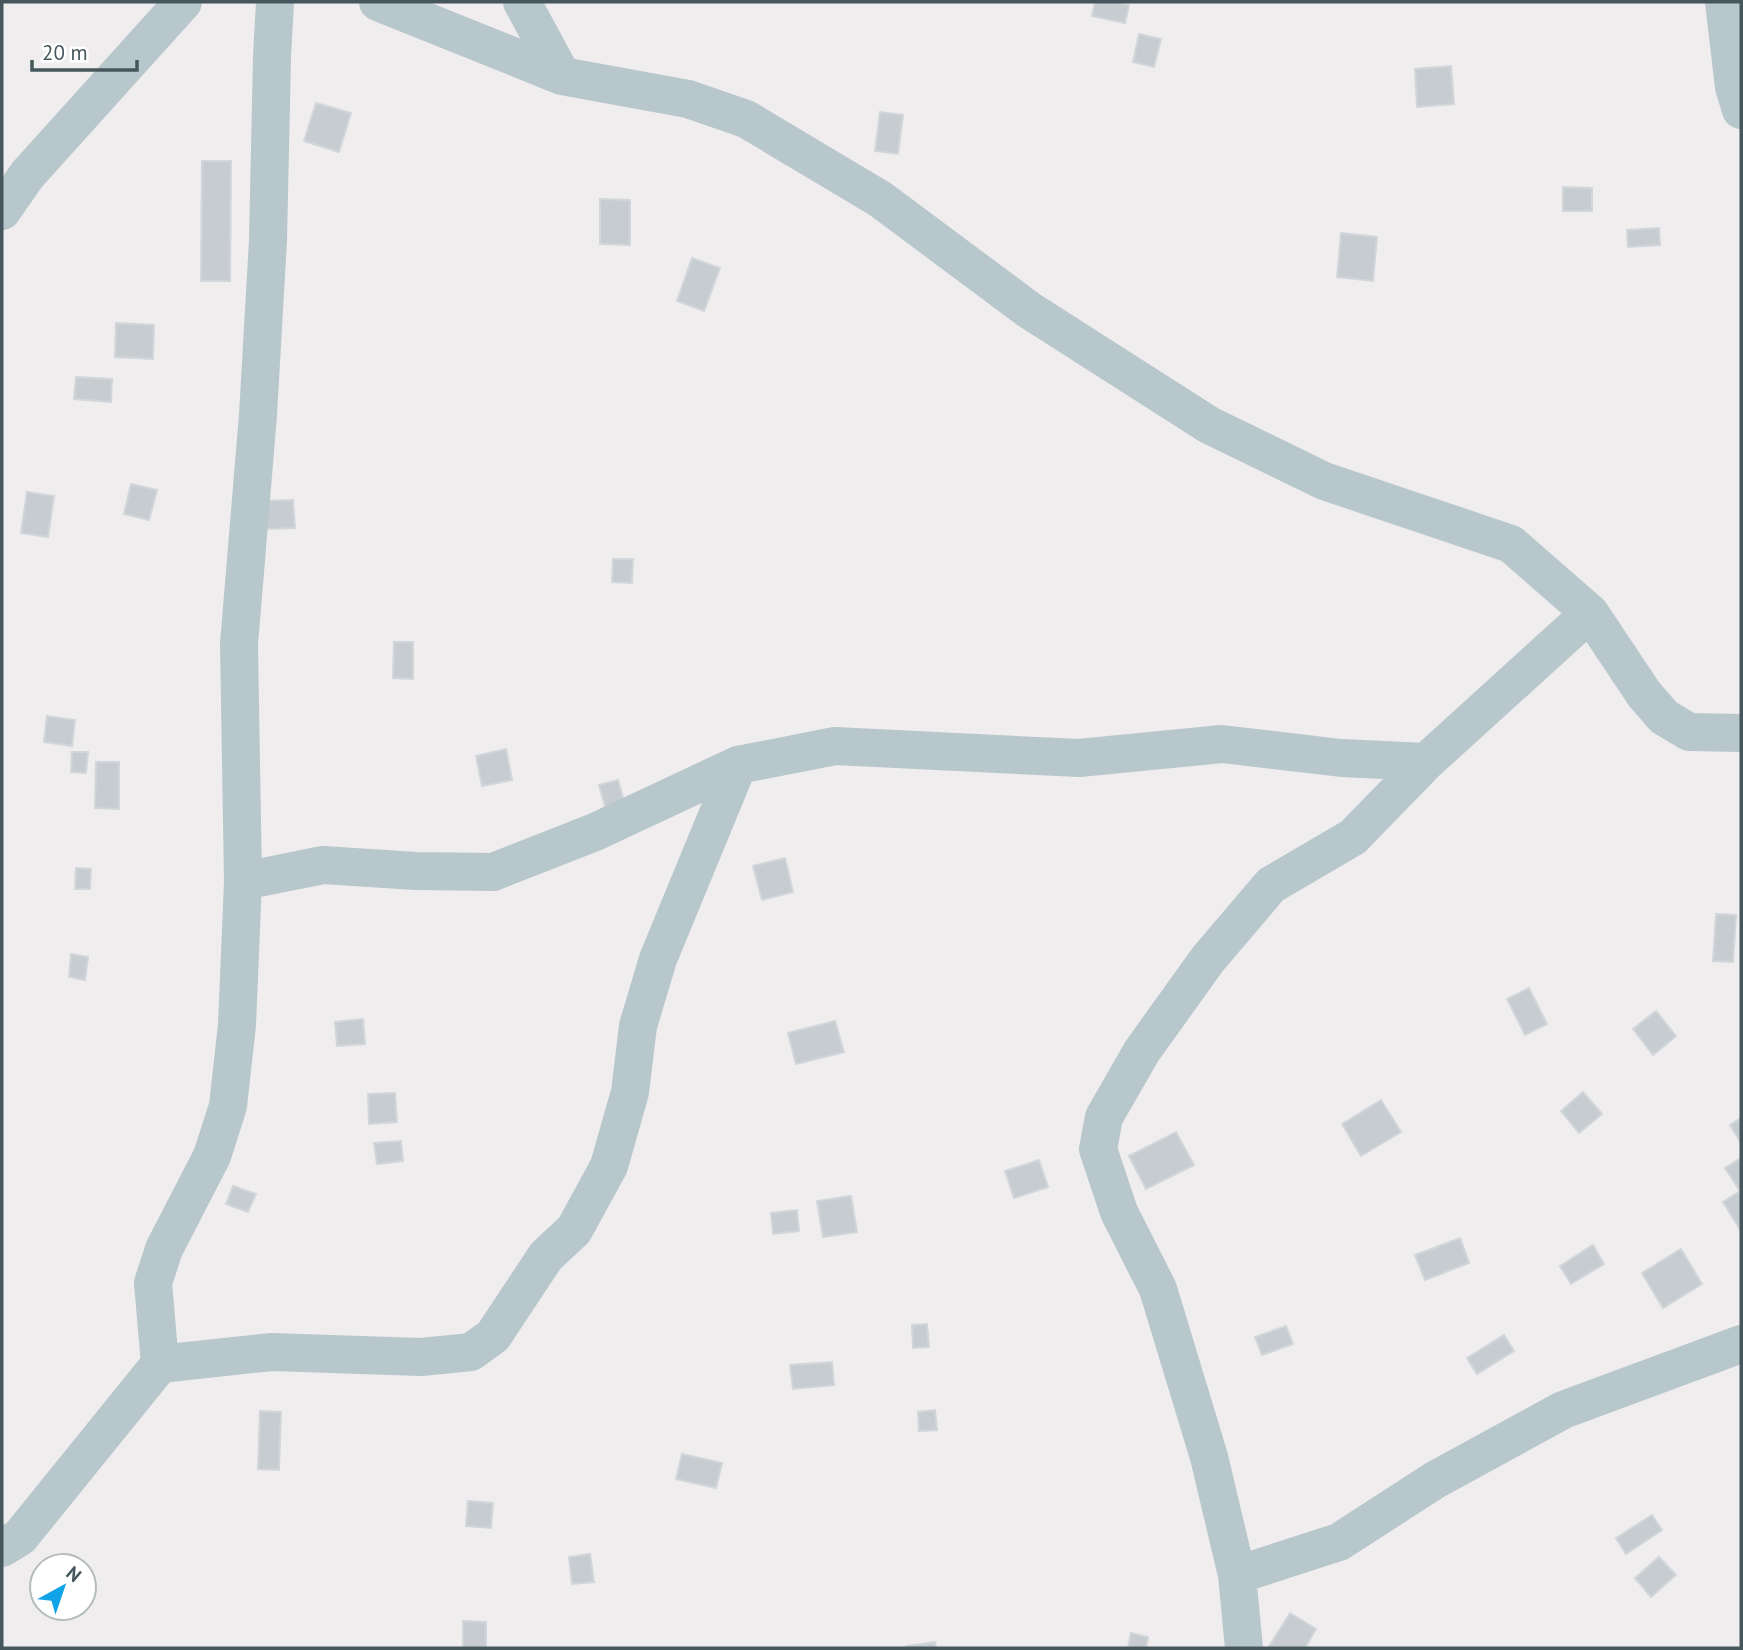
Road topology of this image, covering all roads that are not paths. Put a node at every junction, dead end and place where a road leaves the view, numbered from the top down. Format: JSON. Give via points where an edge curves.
{"nodes":[{"id":1,"x":183,"y":2,"type":"edge"},
{"id":2,"x":275,"y":2,"type":"edge"},
{"id":3,"x":378,"y":2,"type":"edge"},
{"id":4,"x":522,"y":2,"type":"edge"},
{"id":5,"x":1724,"y":2,"type":"edge"},
{"id":6,"x":562,"y":76,"type":"junction"},
{"id":7,"x":1741,"y":110,"type":"edge"},
{"id":8,"x":2,"y":211,"type":"edge"},
{"id":9,"x":1590,"y":613,"type":"junction"},
{"id":10,"x":1741,"y":733,"type":"edge"},
{"id":11,"x":1426,"y":762,"type":"junction"},
{"id":12,"x":738,"y":765,"type":"junction"},
{"id":13,"x":243,"y":881,"type":"junction"},
{"id":14,"x":1741,"y":1344,"type":"edge"},
{"id":15,"x":160,"y":1364,"type":"junction"},
{"id":16,"x":2,"y":1548,"type":"edge"},
{"id":17,"x":1237,"y":1575,"type":"junction"},
{"id":18,"x":1244,"y":1648,"type":"edge"}],
"edges":[{"from":1,"to":8,"type":"street","via":[[27,175]]},
{"from":2,"to":13,"type":"street","via":[[268,240],[239,644]]},
{"from":3,"to":6,"type":"street"},
{"from":4,"to":6,"type":"street"},
{"from":5,"to":7,"type":"street"},
{"from":6,"to":9,"type":"street","via":[[688,99],[746,119],[880,199],[1029,310],[1209,425],[1324,481],[1511,544]]},
{"from":9,"to":10,"type":"street","via":[[1664,717],[1689,733]]},
{"from":9,"to":11,"type":"street"},
{"from":11,"to":12,"type":"street","via":[[1222,744],[1079,758],[835,746]]},
{"from":11,"to":17,"type":"street","via":[[1353,837],[1271,885],[1201,969],[1142,1051],[1104,1117],[1098,1149],[1119,1212],[1158,1289],[1209,1457]]},
{"from":12,"to":13,"type":"street","via":[[595,832],[493,872],[323,865]]},
{"from":12,"to":15,"type":"street","via":[[658,959],[638,1026],[630,1092],[609,1166],[575,1230],[546,1256],[493,1336],[471,1352],[421,1357],[272,1352]]},
{"from":13,"to":15,"type":"street","via":[[228,1106],[212,1156],[164,1249],[153,1283]]},
{"from":14,"to":17,"type":"street","via":[[1563,1410],[1435,1479],[1339,1542]]},
{"from":15,"to":16,"type":"street","via":[[20,1536]]},
{"from":17,"to":18,"type":"street"}]}
